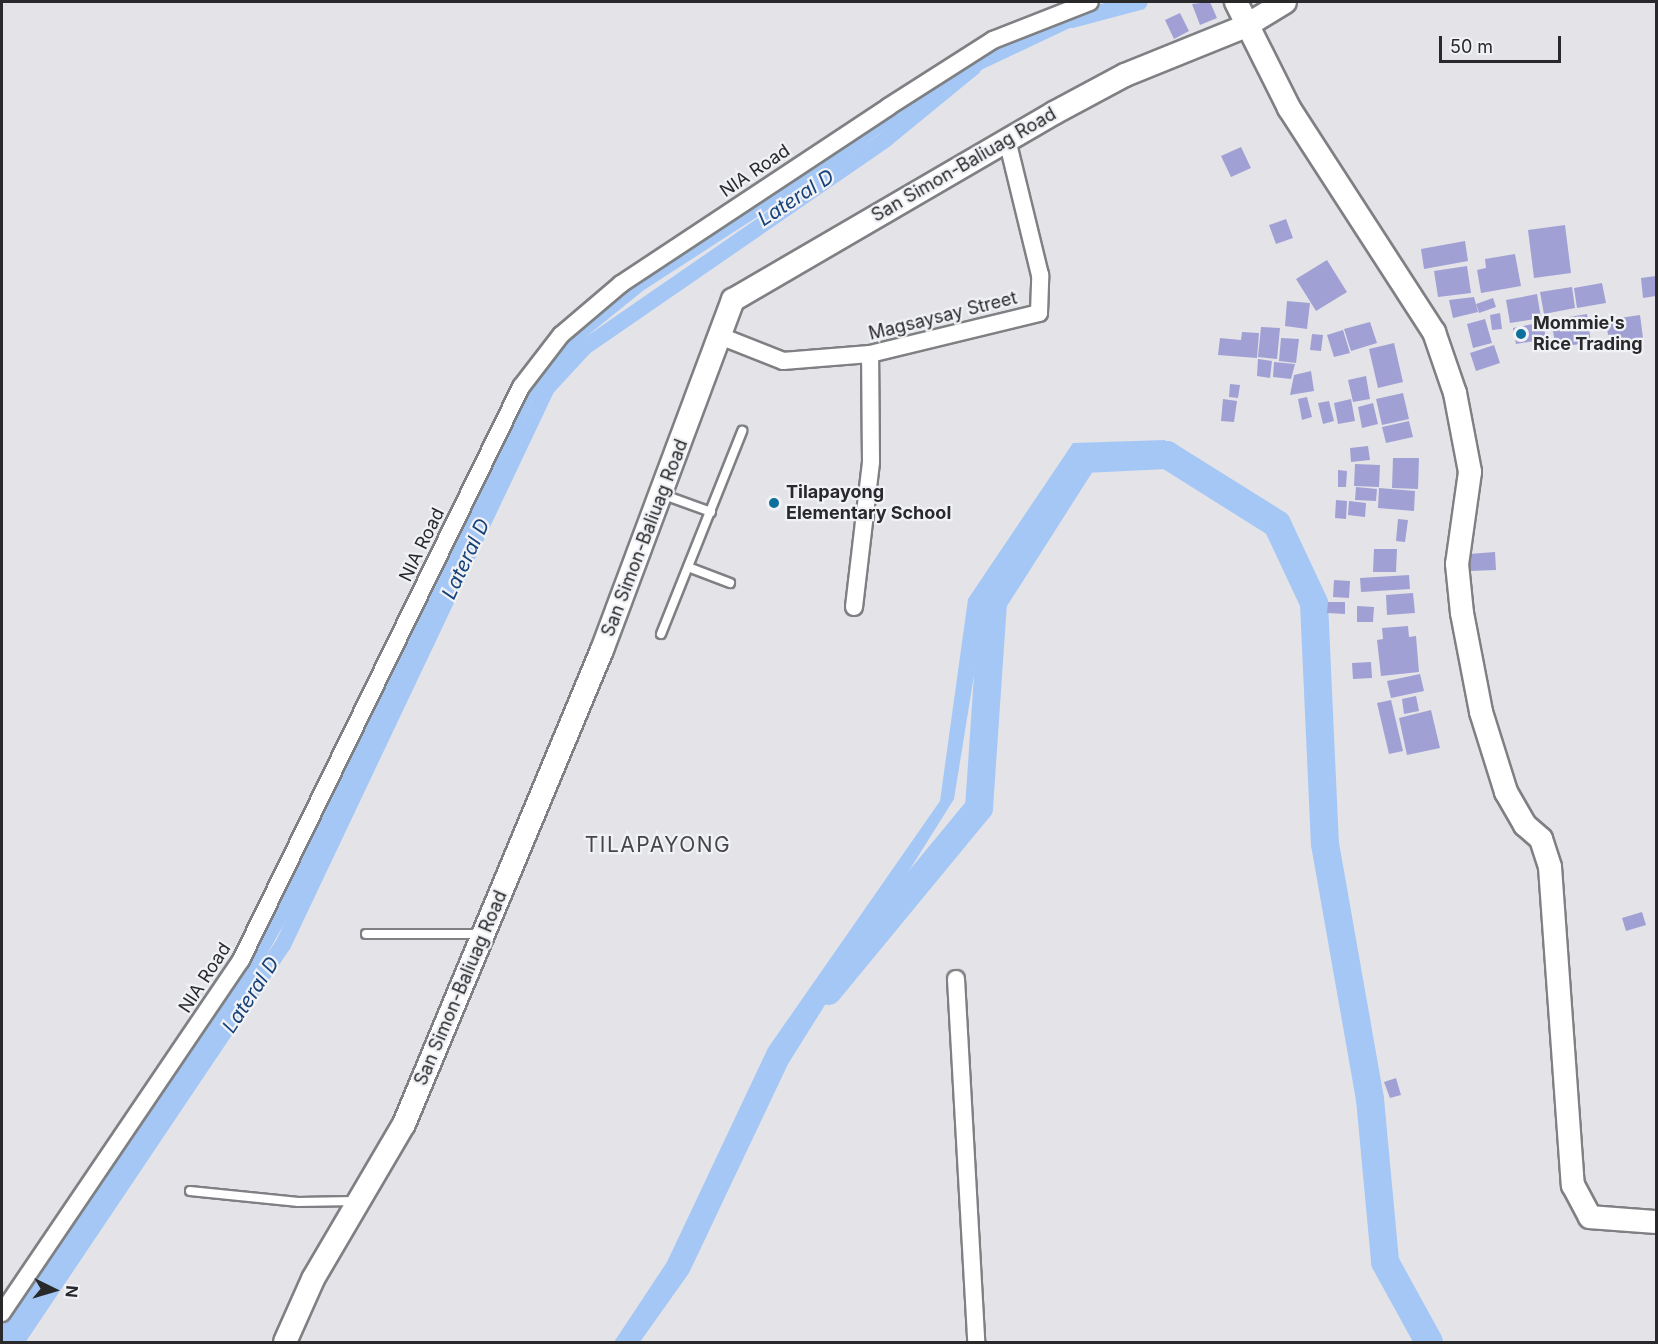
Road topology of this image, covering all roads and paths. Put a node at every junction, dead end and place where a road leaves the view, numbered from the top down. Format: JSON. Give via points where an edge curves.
{"nodes":[{"id":1,"x":1089,"y":2,"type":"edge"},
{"id":2,"x":1236,"y":2,"type":"edge"},
{"id":3,"x":1285,"y":2,"type":"edge"},
{"id":4,"x":1244,"y":27,"type":"junction"},
{"id":5,"x":1007,"y":140,"type":"junction"},
{"id":6,"x":720,"y":336,"type":"junction"},
{"id":7,"x":870,"y":354,"type":"junction"},
{"id":8,"x":742,"y":431,"type":"dead end"},
{"id":9,"x":664,"y":495,"type":"junction"},
{"id":10,"x":711,"y":512,"type":"junction"},
{"id":11,"x":688,"y":567,"type":"junction"},
{"id":12,"x":730,"y":583,"type":"dead end"},
{"id":13,"x":854,"y":607,"type":"dead end"},
{"id":14,"x":661,"y":634,"type":"dead end"},
{"id":15,"x":366,"y":934,"type":"dead end"},
{"id":16,"x":483,"y":934,"type":"junction"},
{"id":17,"x":957,"y":979,"type":"dead end"},
{"id":18,"x":190,"y":1191,"type":"dead end"},
{"id":19,"x":359,"y":1202,"type":"junction"},
{"id":20,"x":1656,"y":1222,"type":"edge"},
{"id":21,"x":2,"y":1313,"type":"edge"},
{"id":22,"x":287,"y":1341,"type":"edge"},
{"id":23,"x":976,"y":1342,"type":"edge"}],
"edges":[{"from":1,"to":21,"type":"street","name":"NIA Road","via":[[1003,35],[955,64],[634,274],[561,335],[522,387],[241,960]]},
{"from":2,"to":4,"type":"main road"},
{"from":3,"to":4,"type":"main road","name":"San Simon-Baliuag Road"},
{"from":4,"to":5,"type":"main road","name":"San Simon-Baliuag Road","via":[[1125,75]]},
{"from":4,"to":20,"type":"main road","via":[[1289,108],[1434,332],[1470,472],[1456,564],[1481,712],[1506,792],[1525,825],[1541,838],[1550,867],[1573,1185],[1590,1217]]},
{"from":5,"to":6,"type":"main road","name":"San Simon-Baliuag Road","via":[[733,300]]},
{"from":5,"to":7,"type":"street","name":"Magsaysay Street","via":[[1040,275],[1039,313]]},
{"from":6,"to":7,"type":"street","name":"Magsaysay Street","via":[[783,361]]},
{"from":6,"to":9,"type":"main road","name":"San Simon-Baliuag Road"},
{"from":7,"to":13,"type":"street","via":[[871,462]]},
{"from":8,"to":10,"type":"lane"},
{"from":9,"to":10,"type":"lane"},
{"from":9,"to":16,"type":"main road","name":"San Simon-Baliuag Road"},
{"from":10,"to":11,"type":"lane"},
{"from":11,"to":12,"type":"lane"},
{"from":11,"to":14,"type":"lane"},
{"from":15,"to":16,"type":"lane"},
{"from":16,"to":19,"type":"main road","name":"San Simon-Baliuag Road","via":[[404,1124]]},
{"from":17,"to":23,"type":"street"},
{"from":18,"to":19,"type":"lane","via":[[298,1202]]},
{"from":19,"to":22,"type":"main road","name":"San Simon-Baliuag Road","via":[[313,1279]]}]}
